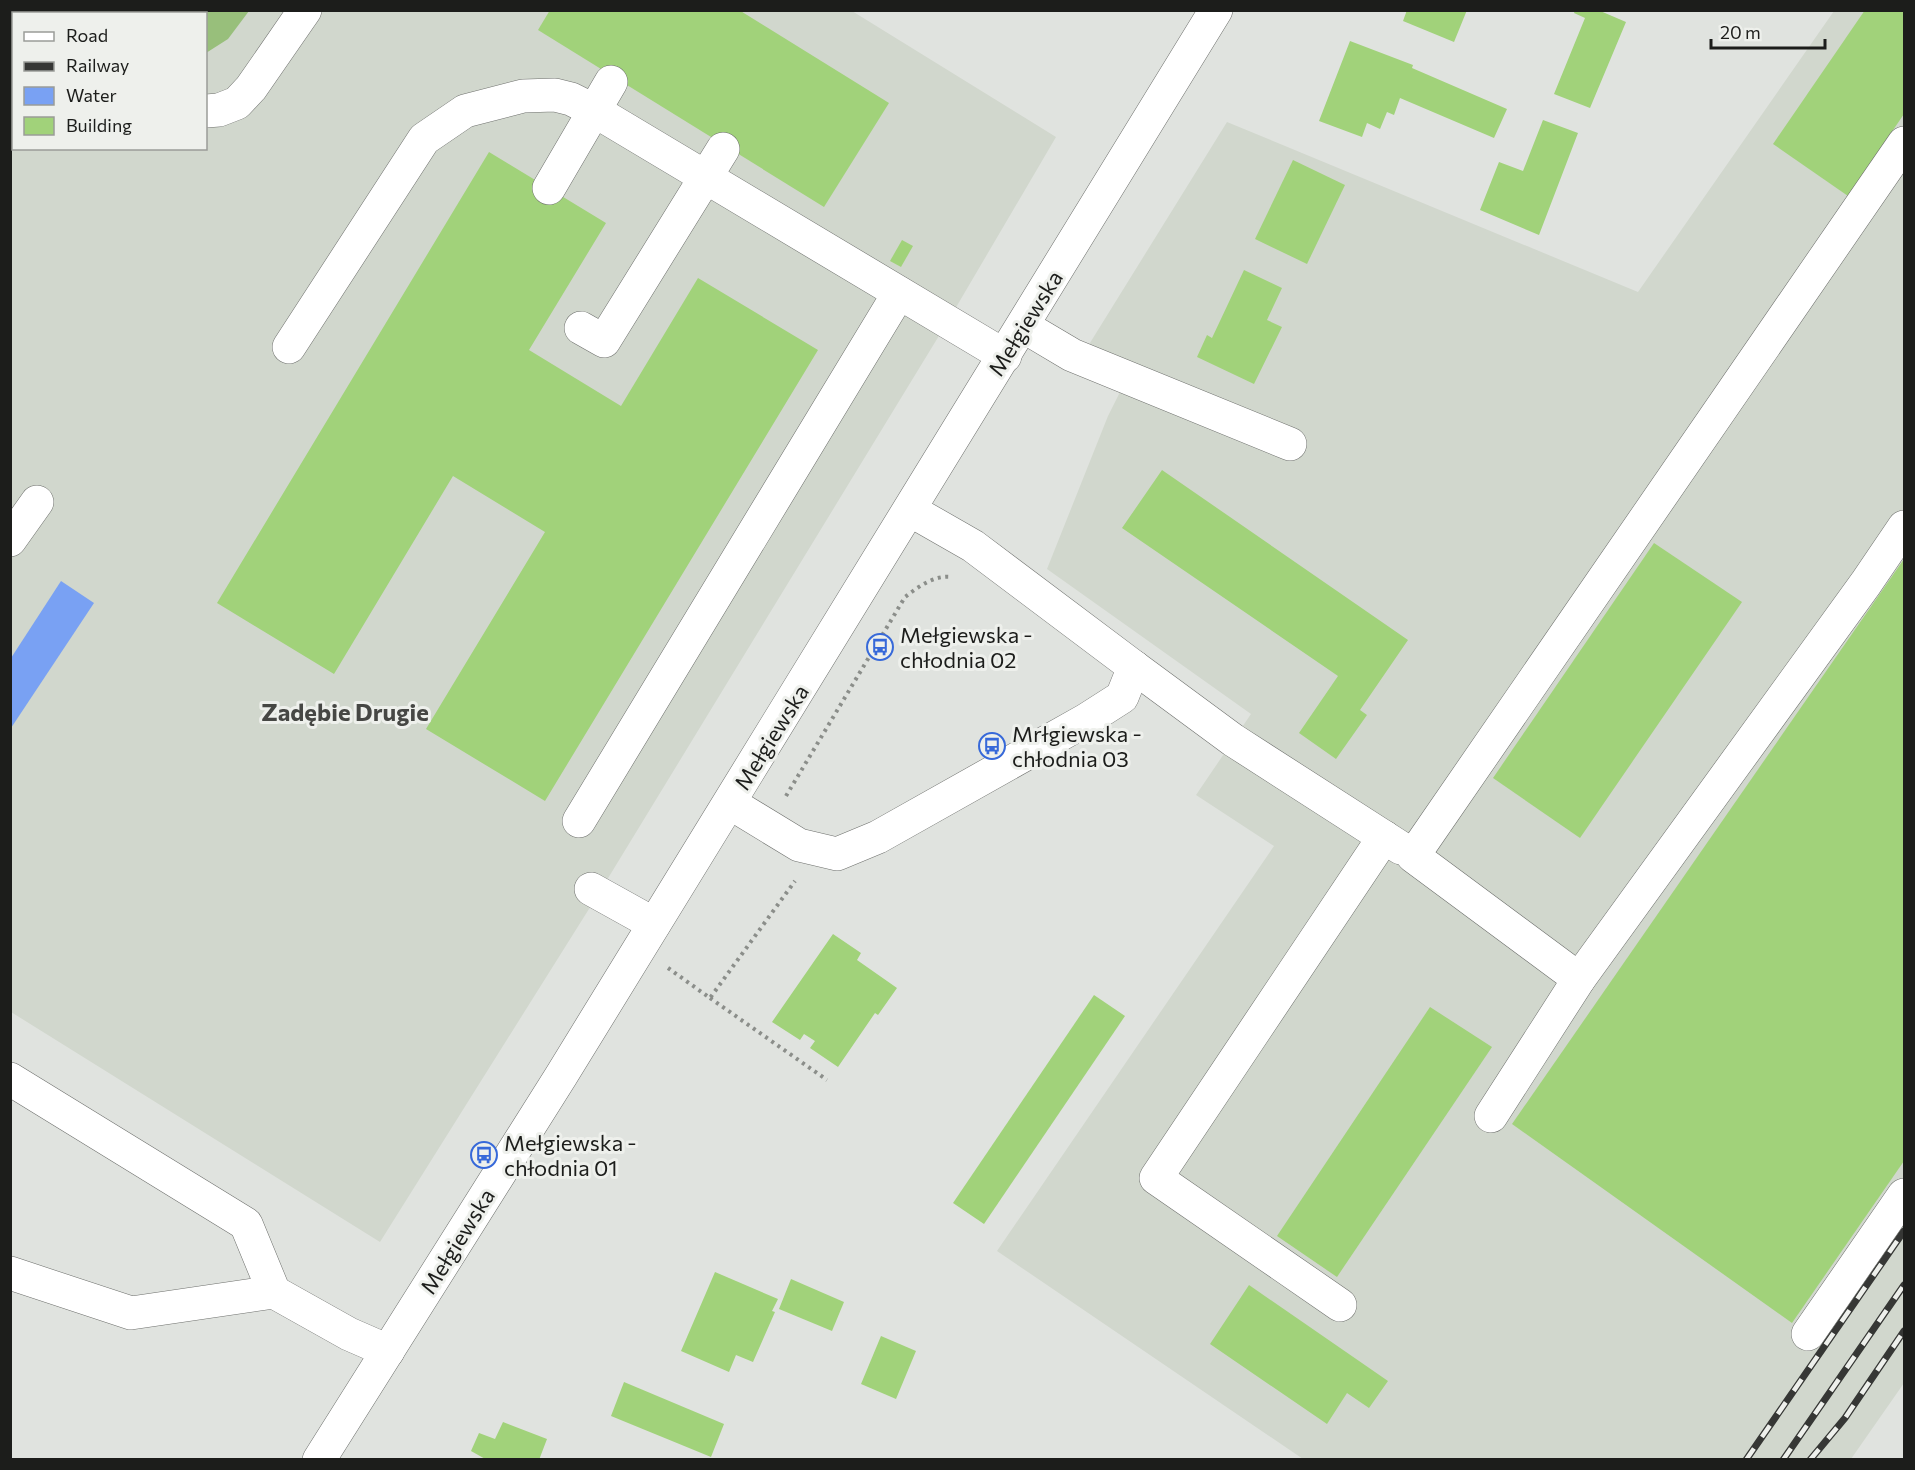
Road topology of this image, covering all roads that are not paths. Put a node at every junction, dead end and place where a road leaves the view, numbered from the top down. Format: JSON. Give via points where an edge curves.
{"nodes":[{"id":1,"x":305,"y":10,"type":"edge"},
{"id":2,"x":1216,"y":10,"type":"edge"},
{"id":3,"x":611,"y":82,"type":"dead end"},
{"id":4,"x":207,"y":111,"type":"edge"},
{"id":5,"x":596,"y":111,"type":"junction"},
{"id":6,"x":1905,"y":143,"type":"edge"},
{"id":7,"x":715,"y":163,"type":"junction"},
{"id":8,"x":549,"y":188,"type":"dead end"},
{"id":9,"x":899,"y":293,"type":"junction"},
{"id":10,"x":1023,"y":326,"type":"junction"},
{"id":11,"x":581,"y":328,"type":"dead end"},
{"id":12,"x":289,"y":347,"type":"dead end"},
{"id":13,"x":1005,"y":356,"type":"junction"},
{"id":14,"x":1290,"y":444,"type":"dead end"},
{"id":15,"x":38,"y":502,"type":"dead end"},
{"id":16,"x":910,"y":510,"type":"junction"},
{"id":17,"x":1905,"y":527,"type":"edge"},
{"id":18,"x":10,"y":540,"type":"edge"},
{"id":19,"x":1134,"y":667,"type":"junction"},
{"id":20,"x":730,"y":803,"type":"junction"},
{"id":21,"x":579,"y":821,"type":"dead end"},
{"id":22,"x":1384,"y":837,"type":"junction"},
{"id":23,"x":1413,"y":856,"type":"junction"},
{"id":24,"x":591,"y":889,"type":"dead end"},
{"id":25,"x":654,"y":924,"type":"junction"},
{"id":26,"x":1579,"y":979,"type":"junction"},
{"id":27,"x":10,"y":1080,"type":"edge"},
{"id":28,"x":1491,"y":1116,"type":"dead end"},
{"id":29,"x":1905,"y":1195,"type":"edge"},
{"id":30,"x":10,"y":1274,"type":"edge"},
{"id":31,"x":274,"y":1292,"type":"junction"},
{"id":32,"x":1340,"y":1305,"type":"dead end"},
{"id":33,"x":1808,"y":1334,"type":"dead end"},
{"id":34,"x":388,"y":1351,"type":"junction"},
{"id":35,"x":319,"y":1460,"type":"edge"}],
"edges":[{"from":1,"to":4,"type":"street","via":[[237,103]]},
{"from":2,"to":10,"type":"street","name":"Mełgiewska"},
{"from":3,"to":5,"type":"street"},
{"from":5,"to":7,"type":"street"},
{"from":5,"to":8,"type":"street"},
{"from":5,"to":12,"type":"street","via":[[555,95],[523,96],[465,111],[424,139]]},
{"from":6,"to":23,"type":"street"},
{"from":7,"to":9,"type":"street"},
{"from":7,"to":11,"type":"street","via":[[604,341]]},
{"from":9,"to":13,"type":"street"},
{"from":9,"to":21,"type":"street"},
{"from":10,"to":13,"type":"street","name":"Mełgiewska"},
{"from":10,"to":14,"type":"street","via":[[1072,355]]},
{"from":13,"to":16,"type":"street","name":"Mełgiewska"},
{"from":15,"to":18,"type":"street"},
{"from":16,"to":19,"type":"street","via":[[973,546]]},
{"from":16,"to":20,"type":"street","name":"Mełgiewska"},
{"from":17,"to":26,"type":"street"},
{"from":19,"to":20,"type":"street","via":[[1122,697],[1086,720],[878,837],[837,854],[799,845]]},
{"from":19,"to":22,"type":"street","via":[[1233,740]]},
{"from":20,"to":25,"type":"street","name":"Mełgiewska"},
{"from":22,"to":23,"type":"street"},
{"from":22,"to":32,"type":"street","via":[[1156,1178]]},
{"from":23,"to":26,"type":"street"},
{"from":24,"to":25,"type":"street"},
{"from":25,"to":34,"type":"street","name":"Mełgiewska"},
{"from":26,"to":28,"type":"street"},
{"from":27,"to":31,"type":"street","via":[[246,1224]]},
{"from":29,"to":33,"type":"street"},
{"from":30,"to":31,"type":"street","via":[[131,1313]]},
{"from":31,"to":34,"type":"street"},
{"from":34,"to":35,"type":"street","name":"Mełgiewska"}]}
